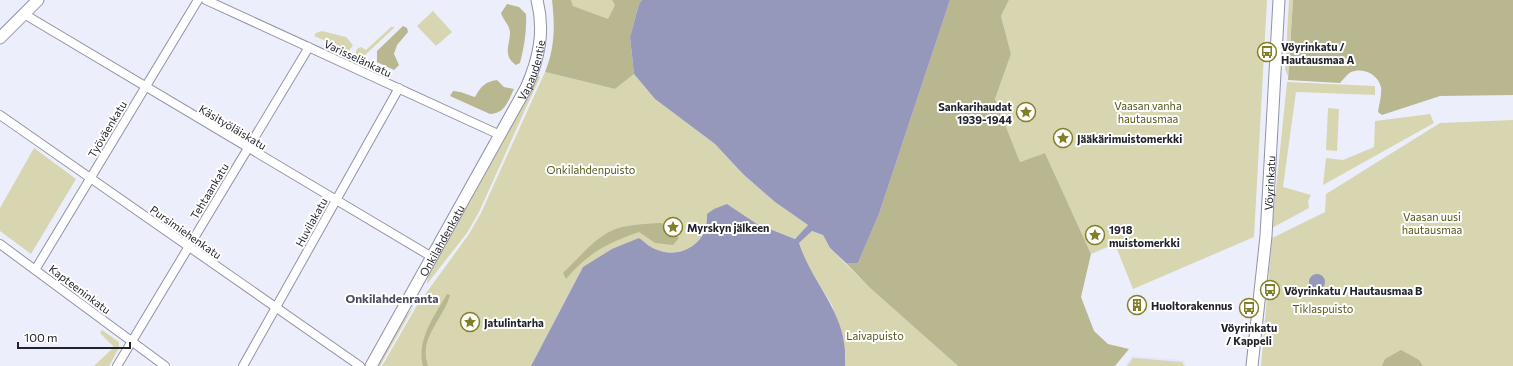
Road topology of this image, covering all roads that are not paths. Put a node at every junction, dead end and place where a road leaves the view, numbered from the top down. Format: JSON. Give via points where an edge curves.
{"nodes":[{"id":1,"x":38,"y":0,"type":"edge"},
{"id":2,"x":198,"y":0,"type":"edge"},
{"id":3,"x":206,"y":0,"type":"edge"},
{"id":4,"x":537,"y":0,"type":"edge"},
{"id":5,"x":1279,"y":0,"type":"edge"},
{"id":6,"x":24,"y":14,"type":"junction"},
{"id":7,"x":0,"y":38,"type":"edge"},
{"id":8,"x":309,"y":48,"type":"junction"},
{"id":9,"x":145,"y":87,"type":"junction"},
{"id":10,"x":399,"y":88,"type":"junction"},
{"id":11,"x":0,"y":115,"type":"edge"},
{"id":12,"x":500,"y":135,"type":"junction"},
{"id":13,"x":248,"y":148,"type":"junction"},
{"id":14,"x":91,"y":178,"type":"junction"},
{"id":15,"x":336,"y":201,"type":"junction"},
{"id":16,"x":0,"y":244,"type":"edge"},
{"id":17,"x":188,"y":247,"type":"junction"},
{"id":18,"x":432,"y":257,"type":"junction"},
{"id":19,"x":36,"y":270,"type":"junction"},
{"id":20,"x":276,"y":308,"type":"junction"},
{"id":21,"x":132,"y":341,"type":"junction"},
{"id":22,"x":117,"y":366,"type":"edge"},
{"id":23,"x":166,"y":366,"type":"edge"},
{"id":24,"x":243,"y":366,"type":"edge"},
{"id":25,"x":360,"y":366,"type":"edge"},
{"id":26,"x":371,"y":366,"type":"edge"},
{"id":27,"x":1252,"y":366,"type":"edge"}],
"edges":[{"from":1,"to":6,"type":"main road"},
{"from":2,"to":9,"type":"street","name":"Työväenkatu"},
{"from":3,"to":8,"type":"street","name":"Varisselänkatu"},
{"from":4,"to":12,"type":"main road","name":"Vapaudentie","via":[[541,22],[538,56],[526,88]]},
{"from":5,"to":27,"type":"main road","name":"Vöyrinkatu","via":[[1266,236]]},
{"from":6,"to":7,"type":"main road"},
{"from":6,"to":9,"type":"street","name":"Käsityöläiskatu"},
{"from":8,"to":10,"type":"street","name":"Varisselänkatu"},
{"from":8,"to":13,"type":"street","name":"Tehtaankatu"},
{"from":9,"to":13,"type":"street","name":"Käsityöläiskatu"},
{"from":9,"to":14,"type":"street","name":"Työväenkatu"},
{"from":10,"to":12,"type":"street","name":"Varisselänkatu"},
{"from":10,"to":15,"type":"street","name":"Huvilakatu"},
{"from":11,"to":14,"type":"street","name":"Pursimiehenkatu"},
{"from":12,"to":18,"type":"main road","name":"Onkilahdenkatu"},
{"from":13,"to":15,"type":"street","name":"Käsityöläiskatu"},
{"from":13,"to":17,"type":"street","name":"Tehtaankatu"},
{"from":14,"to":17,"type":"street","name":"Pursimiehenkatu"},
{"from":14,"to":19,"type":"street","name":"Työväenkatu"},
{"from":15,"to":18,"type":"street","name":"Käsityöläiskatu"},
{"from":15,"to":20,"type":"street","name":"Huvilakatu"},
{"from":16,"to":19,"type":"street","name":"Kapteeninkatu"},
{"from":17,"to":20,"type":"street","name":"Pursimiehenkatu"},
{"from":17,"to":21,"type":"street","name":"Tehtaankatu"},
{"from":18,"to":26,"type":"main road","name":"Onkilahdenkatu"},
{"from":19,"to":21,"type":"street","name":"Kapteeninkatu"},
{"from":20,"to":24,"type":"street","name":"Huvilakatu"},
{"from":20,"to":25,"type":"street","name":"Pursimiehenkatu"},
{"from":21,"to":22,"type":"street","name":"Tehtaankatu"},
{"from":21,"to":23,"type":"street","name":"Kapteeninkatu"}]}
